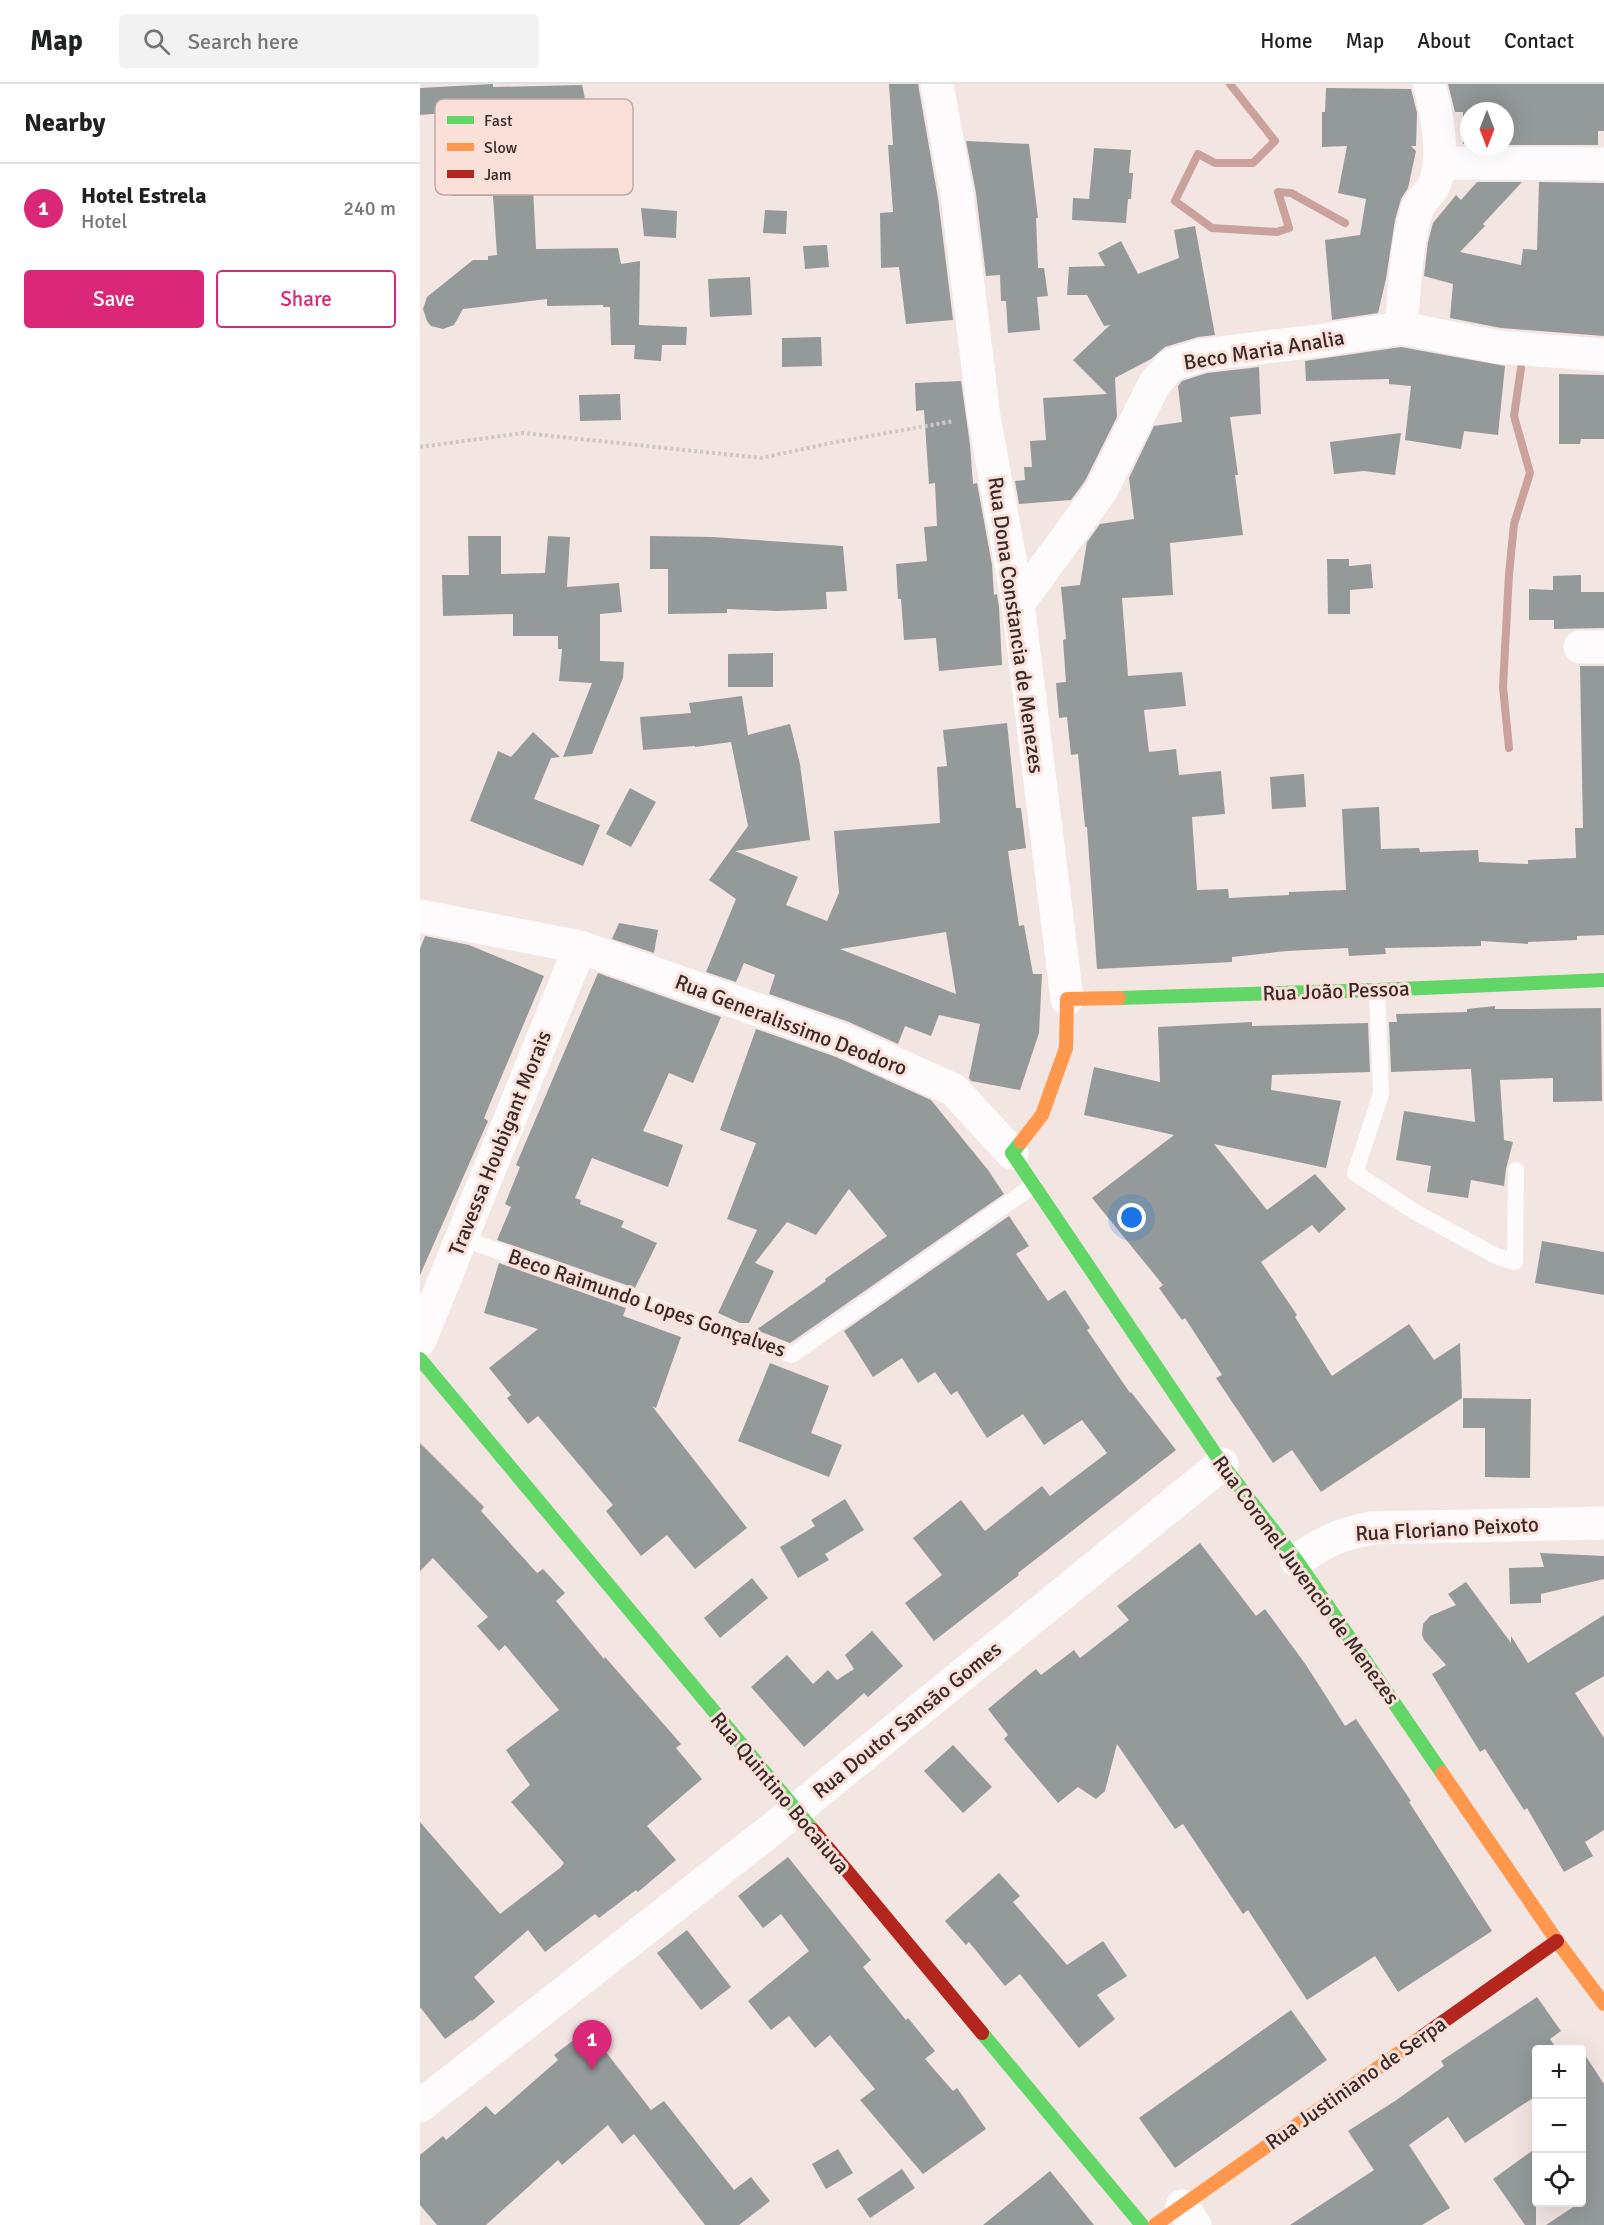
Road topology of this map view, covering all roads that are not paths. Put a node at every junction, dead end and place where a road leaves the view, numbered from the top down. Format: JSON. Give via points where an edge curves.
{"nodes":[{"id":1,"x":937,"y":84,"type":"edge"},
{"id":2,"x":1429,"y":84,"type":"edge"},
{"id":3,"x":1439,"y":163,"type":"junction"},
{"id":4,"x":1604,"y":164,"type":"edge"},
{"id":5,"x":1401,"y":328,"type":"junction"},
{"id":6,"x":1604,"y":355,"type":"edge"},
{"id":7,"x":1017,"y":604,"type":"junction"},
{"id":8,"x":420,"y":916,"type":"edge"},
{"id":9,"x":580,"y":947,"type":"junction"},
{"id":10,"x":1604,"y":980,"type":"edge"},
{"id":11,"x":1377,"y":990,"type":"junction"},
{"id":12,"x":1067,"y":999,"type":"junction"},
{"id":13,"x":1012,"y":1153,"type":"junction"},
{"id":14,"x":1516,"y":1170,"type":"dead end"},
{"id":15,"x":1034,"y":1185,"type":"junction"},
{"id":16,"x":461,"y":1238,"type":"junction"},
{"id":17,"x":420,"y":1340,"type":"edge"},
{"id":18,"x":420,"y":1359,"type":"edge"},
{"id":19,"x":1222,"y":1464,"type":"junction"},
{"id":20,"x":1604,"y":1522,"type":"edge"},
{"id":21,"x":1297,"y":1561,"type":"junction"},
{"id":22,"x":795,"y":1811,"type":"junction"},
{"id":23,"x":1557,"y":1941,"type":"junction"},
{"id":24,"x":1604,"y":2004,"type":"edge"},
{"id":25,"x":420,"y":2106,"type":"edge"},
{"id":26,"x":1189,"y":2215,"type":"edge"},
{"id":27,"x":1142,"y":2225,"type":"edge"},
{"id":28,"x":1155,"y":2225,"type":"edge"}],
"edges":[{"from":1,"to":7,"type":"street","name":"Rua Dona Constancia de Menezes","via":[[957,195],[984,417]]},
{"from":2,"to":3,"type":"street","via":[[1437,112]]},
{"from":3,"to":4,"type":"street"},
{"from":3,"to":5,"type":"street","via":[[1434,185],[1418,208],[1408,250]]},
{"from":5,"to":6,"type":"street","name":"Beco Maria Analia","via":[[1498,347]]},
{"from":5,"to":7,"type":"street","name":"Beco Maria Analia","via":[[1203,356],[1171,365],[1155,383],[1101,491]]},
{"from":7,"to":12,"type":"street","name":"Rua Dona Constancia de Menezes"},
{"from":8,"to":9,"type":"street","name":"Rua Generalissimo Deodoro"},
{"from":9,"to":13,"type":"street","name":"Rua Generalissimo Deodoro","via":[[843,1040],[954,1089]]},
{"from":9,"to":16,"type":"street","name":"Travessa Houbigant Morais"},
{"from":10,"to":11,"type":"street","name":"Rua João Pessoa"},
{"from":11,"to":12,"type":"street","name":"Rua João Pessoa"},
{"from":11,"to":14,"type":"lane","via":[[1381,1094],[1355,1173],[1415,1212],[1496,1256],[1515,1262]]},
{"from":12,"to":13,"type":"street","name":"Rua Dona Constancia de Menezes","via":[[1066,1048],[1056,1079],[1042,1114]]},
{"from":13,"to":15,"type":"street","name":"Rua Coronel Juvencio de Menezes"},
{"from":15,"to":16,"type":"lane","name":"Beco Raimundo Lopes Gonçalves","via":[[792,1355]]},
{"from":15,"to":19,"type":"street","name":"Rua Coronel Juvencio de Menezes"},
{"from":16,"to":17,"type":"street","name":"Travessa Houbigant Morais"},
{"from":18,"to":22,"type":"street","name":"Rua Quintino Bocaiuva"},
{"from":19,"to":21,"type":"street","name":"Rua Coronel Juvencio de Menezes"},
{"from":19,"to":22,"type":"street","name":"Rua Doutor Sansão Gomes"},
{"from":20,"to":21,"type":"street","name":"Rua Floriano Peixoto","via":[[1371,1528],[1323,1542]]},
{"from":21,"to":23,"type":"street","name":"Rua Coronel Juvencio de Menezes"},
{"from":22,"to":25,"type":"street","name":"Rua Doutor Sansão Gomes"},
{"from":22,"to":27,"type":"street","name":"Rua Quintino Bocaiuva"},
{"from":23,"to":24,"type":"street","name":"Rua Coronel Juvencio de Menezes"},
{"from":23,"to":26,"type":"street","name":"Rua Justiniano de Serpa"},
{"from":26,"to":28,"type":"street","name":"Rua Justiniano de Serpa"}]}
